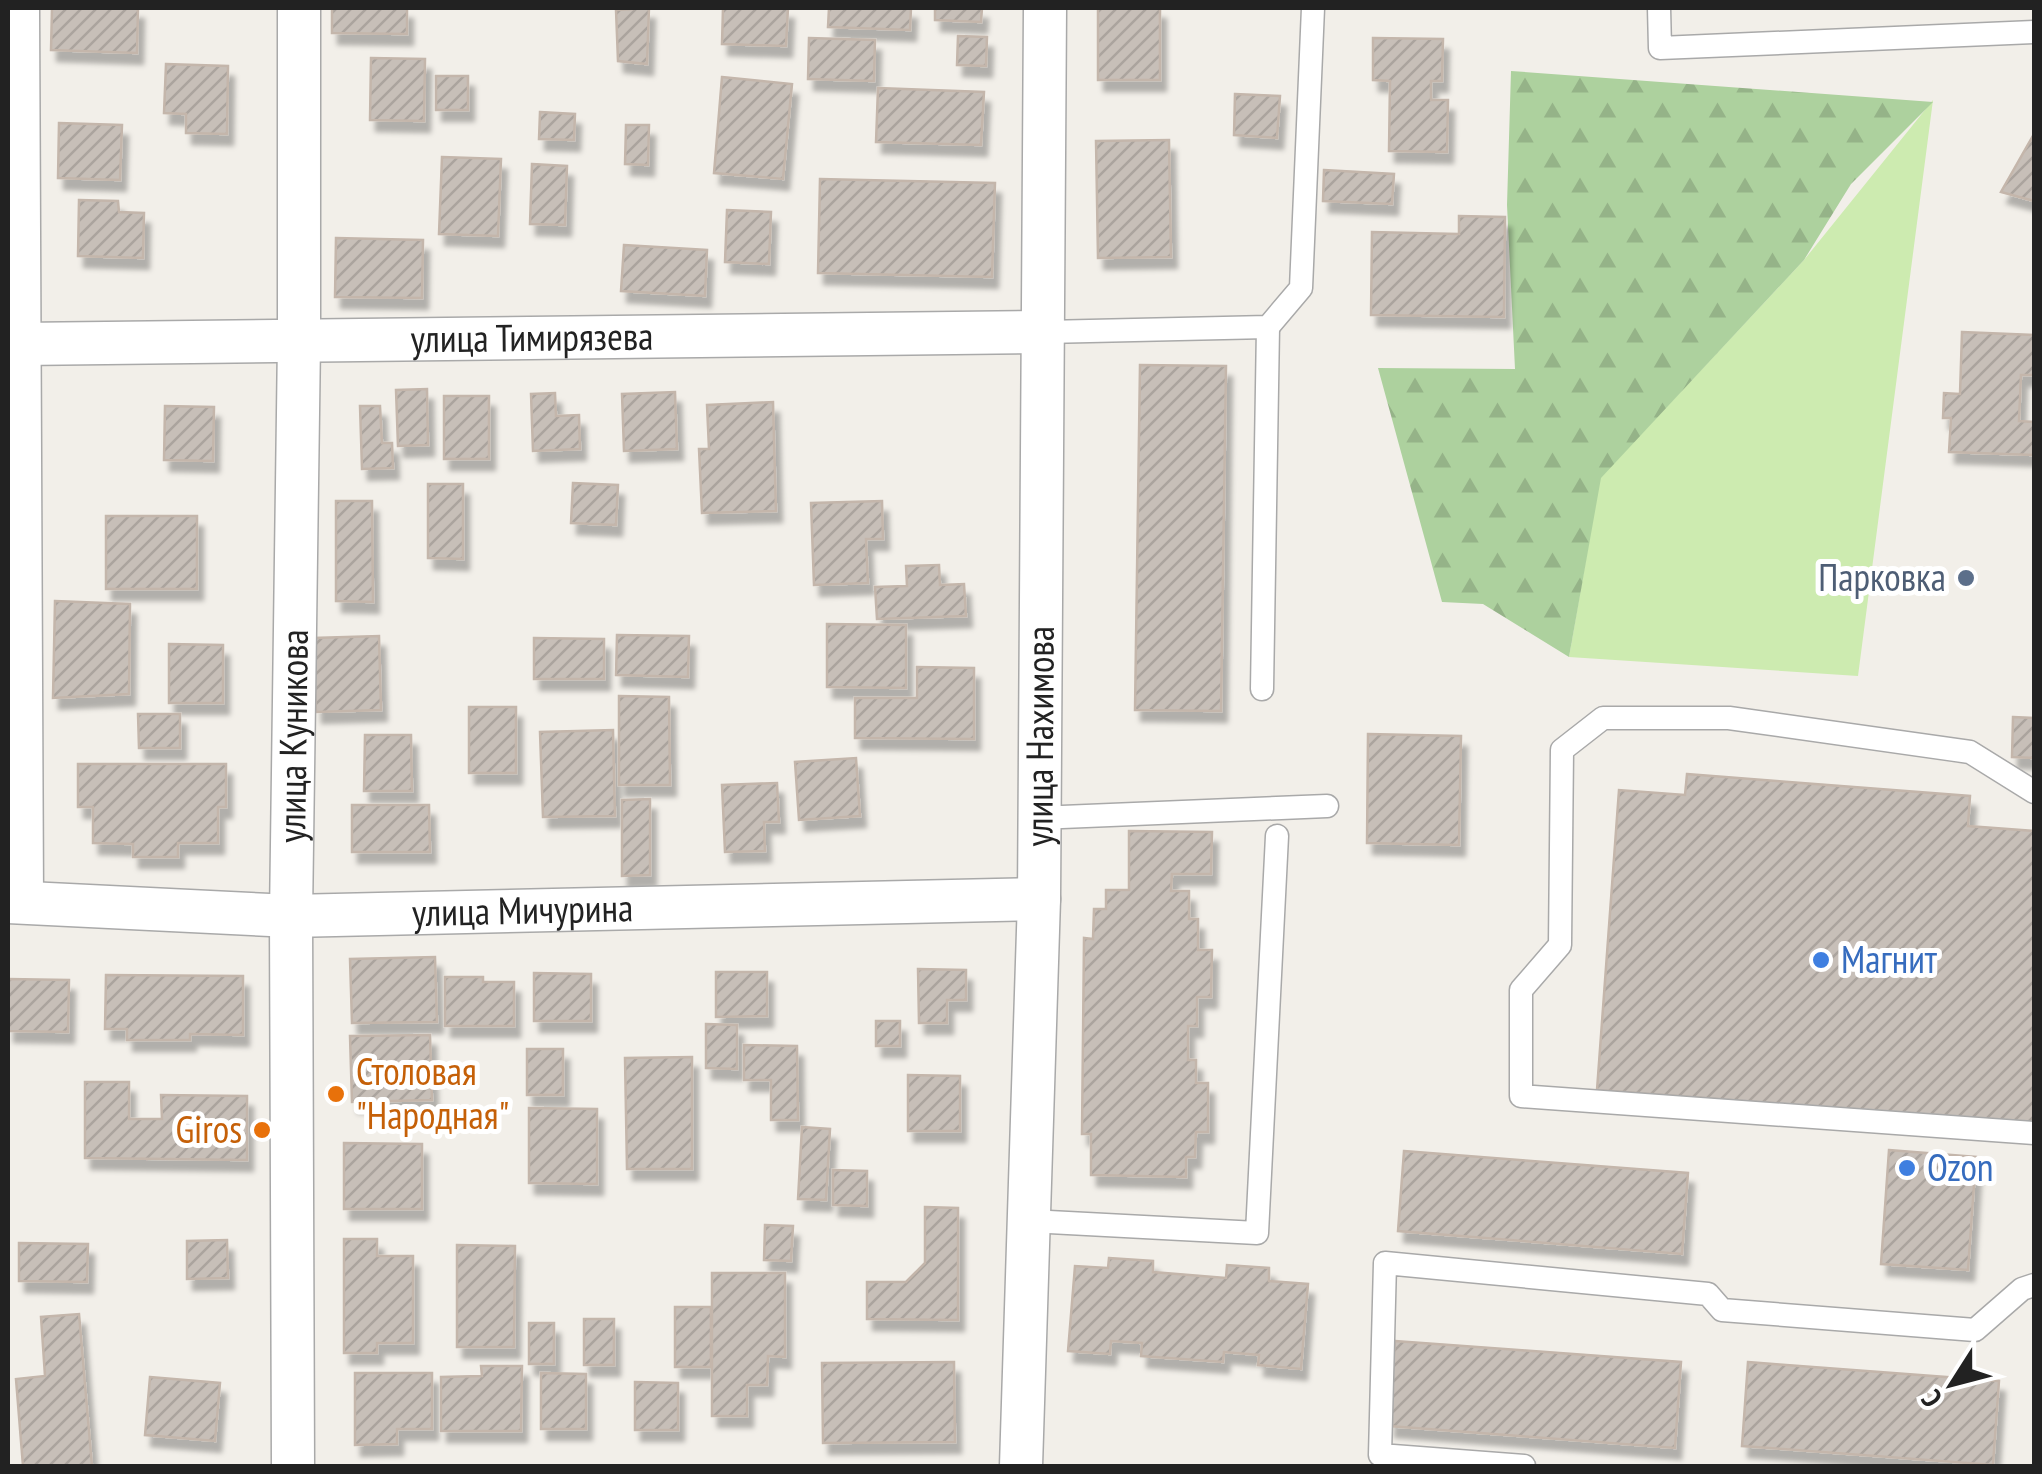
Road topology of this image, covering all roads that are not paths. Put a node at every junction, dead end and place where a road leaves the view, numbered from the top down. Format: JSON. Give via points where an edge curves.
{"nodes":[{"id":1,"x":18,"y":8,"type":"edge"},
{"id":2,"x":300,"y":8,"type":"edge"},
{"id":3,"x":1045,"y":8,"type":"edge"},
{"id":4,"x":1313,"y":8,"type":"edge"},
{"id":5,"x":1659,"y":8,"type":"edge"},
{"id":6,"x":2034,"y":32,"type":"edge"},
{"id":7,"x":1268,"y":327,"type":"junction"},
{"id":8,"x":1045,"y":332,"type":"junction"},
{"id":9,"x":299,"y":341,"type":"junction"},
{"id":10,"x":20,"y":344,"type":"junction"},
{"id":11,"x":1262,"y":689,"type":"dead end"},
{"id":12,"x":2034,"y":792,"type":"edge"},
{"id":13,"x":1328,"y":806,"type":"dead end"},
{"id":14,"x":1038,"y":818,"type":"junction"},
{"id":15,"x":1277,"y":836,"type":"dead end"},
{"id":16,"x":1039,"y":898,"type":"junction"},
{"id":17,"x":15,"y":902,"type":"edge"},
{"id":18,"x":290,"y":916,"type":"junction"},
{"id":19,"x":2034,"y":1133,"type":"edge"},
{"id":20,"x":1030,"y":1221,"type":"junction"},
{"id":21,"x":2034,"y":1285,"type":"edge"},
{"id":22,"x":293,"y":1466,"type":"edge"},
{"id":23,"x":1020,"y":1466,"type":"edge"},
{"id":24,"x":1524,"y":1466,"type":"edge"}],
"edges":[{"from":1,"to":10,"type":"street"},
{"from":2,"to":9,"type":"street","name":"улица Куникова"},
{"from":3,"to":8,"type":"street","name":"улица Нахимова"},
{"from":4,"to":7,"type":"lane","via":[[1301,288]]},
{"from":5,"to":6,"type":"lane","via":[[1660,48]]},
{"from":7,"to":8,"type":"lane"},
{"from":7,"to":11,"type":"lane"},
{"from":8,"to":9,"type":"street","name":"улица Тимирязева"},
{"from":8,"to":14,"type":"street","name":"улица Нахимова"},
{"from":9,"to":10,"type":"street","name":"улица Тимирязева"},
{"from":9,"to":18,"type":"street","name":"улица Куникова"},
{"from":10,"to":17,"type":"street"},
{"from":12,"to":19,"type":"lane","via":[[1970,752],[1729,718],[1602,718],[1562,750],[1560,945],[1521,990],[1521,1096]]},
{"from":13,"to":14,"type":"lane"},
{"from":14,"to":16,"type":"street","name":"улица Нахимова"},
{"from":15,"to":20,"type":"lane","via":[[1257,1232]]},
{"from":16,"to":18,"type":"street","name":"улица Мичурина"},
{"from":16,"to":20,"type":"street","name":"улица Нахимова"},
{"from":17,"to":18,"type":"street","name":"улица Мичурина"},
{"from":18,"to":22,"type":"street","name":"улица Куникова"},
{"from":20,"to":23,"type":"street","name":"улица Нахимова"},
{"from":21,"to":24,"type":"lane","via":[[1975,1330],[1722,1310],[1708,1294],[1385,1263],[1380,1454]]}]}
